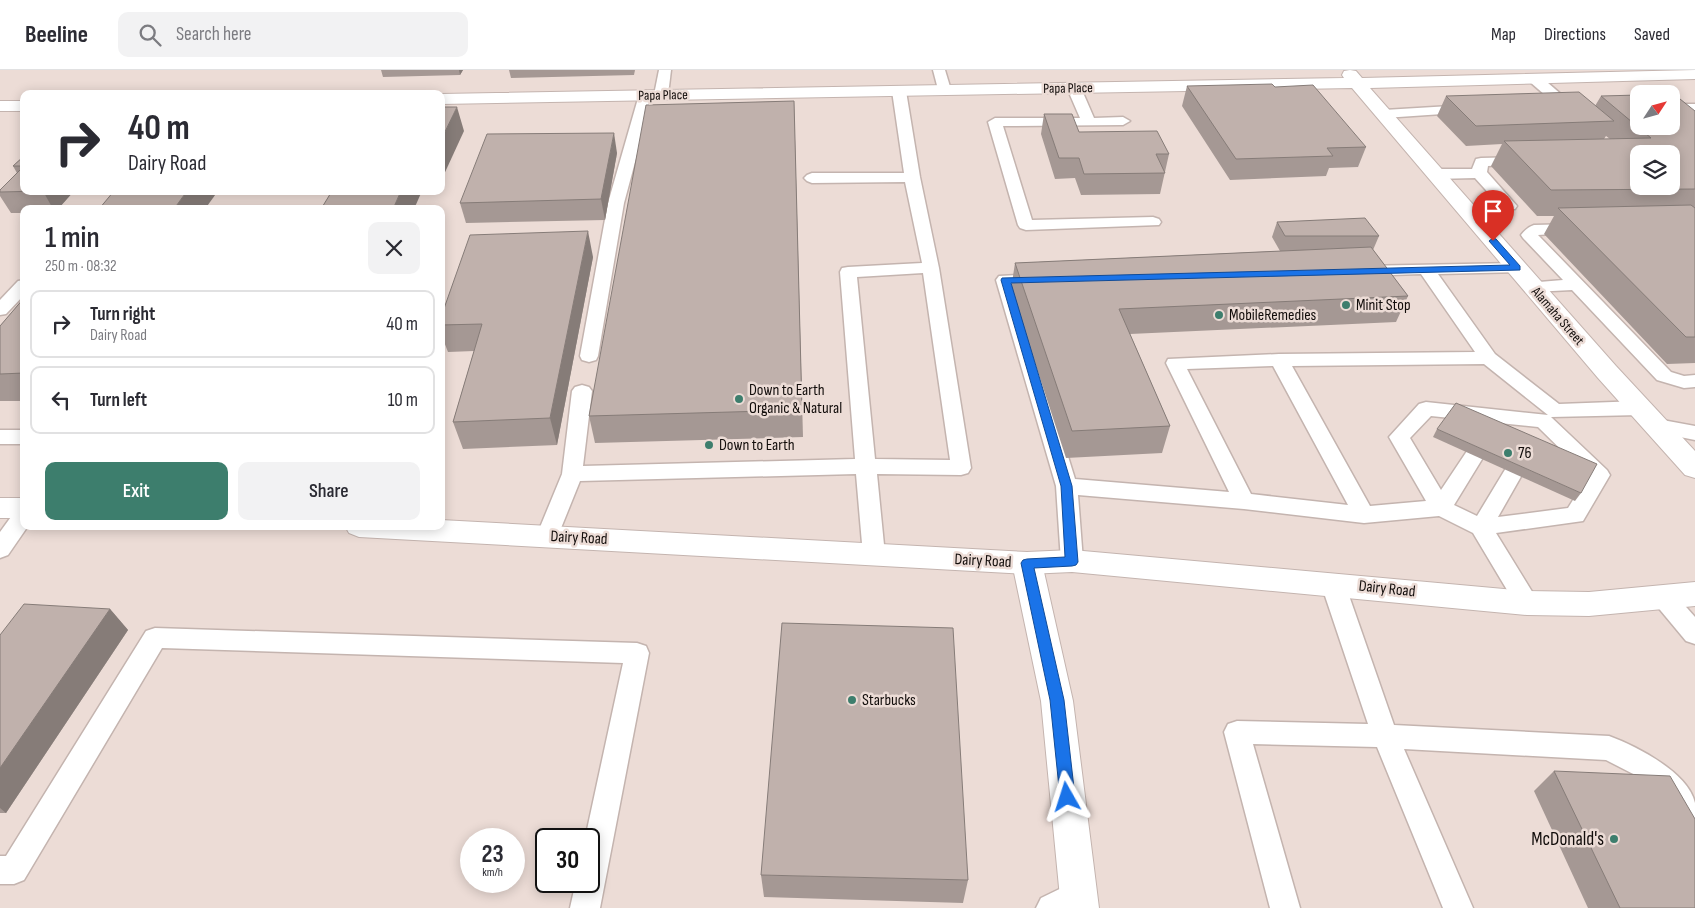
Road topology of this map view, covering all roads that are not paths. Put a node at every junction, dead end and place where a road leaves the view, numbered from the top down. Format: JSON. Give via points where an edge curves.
{"nodes":[{"id":1,"x":665,"y":70,"type":"edge"},
{"id":2,"x":939,"y":70,"type":"edge"},
{"id":3,"x":1614,"y":73,"type":"edge"},
{"id":4,"x":1695,"y":74,"type":"edge"},
{"id":5,"x":1351,"y":77,"type":"edge"},
{"id":6,"x":1534,"y":79,"type":"junction"},
{"id":7,"x":1074,"y":88,"type":"junction"},
{"id":8,"x":944,"y":90,"type":"junction"},
{"id":9,"x":899,"y":91,"type":"junction"},
{"id":10,"x":653,"y":95,"type":"junction"},
{"id":11,"x":445,"y":99,"type":"edge"},
{"id":12,"x":0,"y":106,"type":"edge"},
{"id":13,"x":20,"y":106,"type":"edge"},
{"id":14,"x":1546,"y":106,"type":"edge"},
{"id":15,"x":1480,"y":108,"type":"edge"},
{"id":16,"x":1680,"y":108,"type":"edge"},
{"id":17,"x":1695,"y":108,"type":"edge"},
{"id":18,"x":1384,"y":114,"type":"junction"},
{"id":19,"x":1089,"y":122,"type":"junction"},
{"id":20,"x":1123,"y":122,"type":"dead end"},
{"id":21,"x":1539,"y":161,"type":"edge"},
{"id":22,"x":1479,"y":173,"type":"junction"},
{"id":23,"x":1436,"y":174,"type":"junction"},
{"id":24,"x":912,"y":177,"type":"junction"},
{"id":25,"x":812,"y":178,"type":"dead end"},
{"id":26,"x":1509,"y":206,"type":"dead end"},
{"id":27,"x":1153,"y":222,"type":"dead end"},
{"id":28,"x":1592,"y":229,"type":"edge"},
{"id":29,"x":931,"y":268,"type":"junction"},
{"id":30,"x":1516,"y":268,"type":"junction"},
{"id":31,"x":1426,"y":269,"type":"junction"},
{"id":32,"x":1348,"y":271,"type":"edge"},
{"id":33,"x":1054,"y":279,"type":"edge"},
{"id":34,"x":1575,"y":285,"type":"junction"},
{"id":35,"x":1533,"y":287,"type":"junction"},
{"id":36,"x":20,"y":289,"type":"edge"},
{"id":37,"x":0,"y":310,"type":"edge"},
{"id":38,"x":589,"y":356,"type":"dead end"},
{"id":39,"x":1488,"y":358,"type":"junction"},
{"id":40,"x":1279,"y":360,"type":"junction"},
{"id":41,"x":1695,"y":381,"type":"edge"},
{"id":42,"x":582,"y":391,"type":"dead end"},
{"id":43,"x":1640,"y":408,"type":"junction"},
{"id":44,"x":1544,"y":423,"type":"junction"},
{"id":45,"x":1657,"y":426,"type":"junction"},
{"id":46,"x":1695,"y":433,"type":"edge"},
{"id":47,"x":0,"y":437,"type":"edge"},
{"id":48,"x":20,"y":438,"type":"edge"},
{"id":49,"x":1474,"y":456,"type":"edge"},
{"id":50,"x":866,"y":466,"type":"junction"},
{"id":51,"x":1695,"y":468,"type":"edge"},
{"id":52,"x":1513,"y":473,"type":"edge"},
{"id":53,"x":572,"y":474,"type":"junction"},
{"id":54,"x":1067,"y":486,"type":"junction"},
{"id":55,"x":1244,"y":501,"type":"junction"},
{"id":56,"x":0,"y":508,"type":"edge"},
{"id":57,"x":20,"y":508,"type":"edge"},
{"id":58,"x":1441,"y":508,"type":"junction"},
{"id":59,"x":1364,"y":514,"type":"junction"},
{"id":60,"x":20,"y":522,"type":"edge"},
{"id":61,"x":1481,"y":527,"type":"junction"},
{"id":62,"x":427,"y":530,"type":"edge"},
{"id":63,"x":547,"y":537,"type":"junction"},
{"id":64,"x":0,"y":549,"type":"edge"},
{"id":65,"x":874,"y":555,"type":"junction"},
{"id":66,"x":1072,"y":562,"type":"junction"},
{"id":67,"x":1027,"y":563,"type":"junction"},
{"id":68,"x":1333,"y":584,"type":"junction"},
{"id":69,"x":1695,"y":594,"type":"edge"},
{"id":70,"x":1664,"y":598,"type":"junction"},
{"id":71,"x":1527,"y":603,"type":"junction"},
{"id":72,"x":1695,"y":634,"type":"edge"},
{"id":73,"x":1385,"y":736,"type":"junction"},
{"id":74,"x":1695,"y":829,"type":"edge"},
{"id":75,"x":0,"y":870,"type":"edge"},
{"id":76,"x":1070,"y":903,"type":"edge"},
{"id":77,"x":585,"y":908,"type":"edge"},
{"id":78,"x":1285,"y":908,"type":"edge"},
{"id":79,"x":1458,"y":908,"type":"edge"}],
"edges":[{"from":1,"to":10,"type":"lane"},
{"from":2,"to":8,"type":"lane"},
{"from":3,"to":4,"type":"street","name":"Papa Place"},
{"from":3,"to":6,"type":"street","name":"Papa Place"},
{"from":5,"to":6,"type":"street","name":"Papa Place"},
{"from":5,"to":7,"type":"street","name":"Papa Place"},
{"from":5,"to":18,"type":"street","name":"Alamaha Street"},
{"from":6,"to":14,"type":"lane","via":[[1565,106]]},
{"from":7,"to":8,"type":"street","name":"Papa Place"},
{"from":7,"to":19,"type":"lane"},
{"from":8,"to":9,"type":"street","name":"Papa Place"},
{"from":9,"to":10,"type":"street","name":"Papa Place"},
{"from":9,"to":24,"type":"lane"},
{"from":10,"to":11,"type":"street","name":"Papa Place"},
{"from":10,"to":38,"type":"lane","via":[[616,203]]},
{"from":12,"to":13,"type":"street"},
{"from":15,"to":18,"type":"lane"},
{"from":16,"to":17,"type":"lane"},
{"from":18,"to":23,"type":"street","name":"Alamaha Street"},
{"from":19,"to":20,"type":"lane"},
{"from":19,"to":27,"type":"lane","via":[[995,122],[1026,225]]},
{"from":21,"to":22,"type":"lane","via":[[1481,162]]},
{"from":22,"to":23,"type":"lane"},
{"from":22,"to":26,"type":"lane"},
{"from":23,"to":30,"type":"street","name":"Alamaha Street"},
{"from":24,"to":25,"type":"lane"},
{"from":24,"to":29,"type":"lane"},
{"from":28,"to":34,"type":"lane","via":[[1534,230],[1530,234]]},
{"from":29,"to":50,"type":"lane","via":[[848,272]]},
{"from":29,"to":50,"type":"lane","via":[[961,468]]},
{"from":30,"to":31,"type":"lane"},
{"from":30,"to":35,"type":"street","name":"Alamaha Street"},
{"from":31,"to":32,"type":"lane"},
{"from":31,"to":39,"type":"lane"},
{"from":33,"to":54,"type":"lane","via":[[1005,280]]},
{"from":34,"to":35,"type":"lane"},
{"from":34,"to":41,"type":"lane","via":[[1664,376],[1684,382]]},
{"from":35,"to":43,"type":"street","name":"Alamaha Street"},
{"from":36,"to":37,"type":"lane"},
{"from":39,"to":40,"type":"lane"},
{"from":39,"to":44,"type":"lane"},
{"from":40,"to":55,"type":"lane","via":[[1175,363]]},
{"from":40,"to":59,"type":"lane"},
{"from":42,"to":53,"type":"lane"},
{"from":43,"to":44,"type":"lane"},
{"from":43,"to":45,"type":"street","name":"Alamaha Street"},
{"from":44,"to":58,"type":"lane","via":[[1497,422],[1426,409],[1399,437]]},
{"from":44,"to":61,"type":"lane","via":[[1600,475],[1575,515]]},
{"from":45,"to":46,"type":"lane"},
{"from":45,"to":51,"type":"street","name":"Alamaha Street"},
{"from":47,"to":48,"type":"lane"},
{"from":49,"to":58,"type":"lane"},
{"from":50,"to":53,"type":"lane"},
{"from":50,"to":65,"type":"lane"},
{"from":52,"to":61,"type":"lane"},
{"from":53,"to":63,"type":"lane"},
{"from":54,"to":55,"type":"lane"},
{"from":54,"to":66,"type":"lane"},
{"from":55,"to":59,"type":"lane"},
{"from":56,"to":57,"type":"street"},
{"from":58,"to":59,"type":"lane"},
{"from":58,"to":61,"type":"lane"},
{"from":60,"to":64,"type":"lane"},
{"from":61,"to":71,"type":"lane"},
{"from":62,"to":63,"type":"street","name":"Dairy Road"},
{"from":63,"to":65,"type":"street","name":"Dairy Road"},
{"from":65,"to":67,"type":"street","name":"Dairy Road"},
{"from":66,"to":67,"type":"street","name":"Dairy Road"},
{"from":66,"to":68,"type":"street","name":"Dairy Road"},
{"from":67,"to":76,"type":"street","via":[[1057,700]]},
{"from":68,"to":71,"type":"street","name":"Dairy Road"},
{"from":68,"to":73,"type":"lane"},
{"from":69,"to":70,"type":"street","name":"Dairy Road"},
{"from":70,"to":71,"type":"street","name":"Dairy Road","via":[[1590,604]]},
{"from":70,"to":72,"type":"lane"},
{"from":73,"to":74,"type":"lane","via":[[1609,748],[1650,769],[1673,790]]},
{"from":73,"to":78,"type":"lane","via":[[1237,732]]},
{"from":73,"to":79,"type":"lane"},
{"from":75,"to":77,"type":"lane","via":[[14,870],[155,638],[637,653]]}]}
